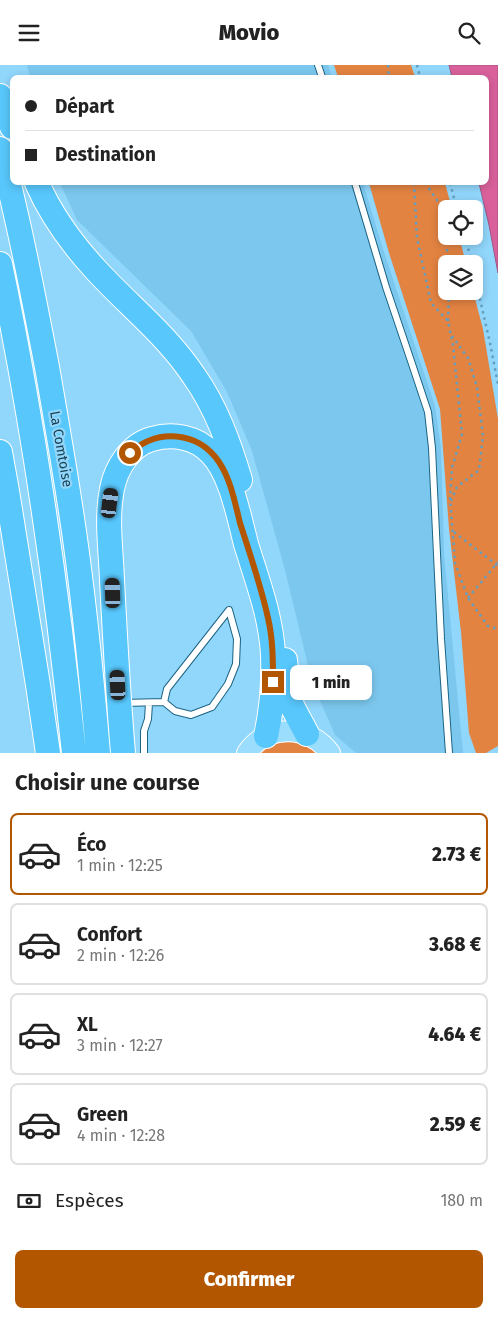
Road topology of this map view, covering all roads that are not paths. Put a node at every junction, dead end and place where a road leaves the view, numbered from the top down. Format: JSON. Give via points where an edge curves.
{"nodes":[{"id":1,"x":0,"y":95,"type":"edge"},
{"id":2,"x":10,"y":122,"type":"edge"},
{"id":3,"x":0,"y":149,"type":"edge"},
{"id":4,"x":37,"y":185,"type":"edge"},
{"id":5,"x":356,"y":185,"type":"edge"},
{"id":6,"x":0,"y":264,"type":"edge"},
{"id":7,"x":0,"y":452,"type":"edge"},
{"id":8,"x":164,"y":702,"type":"junction"},
{"id":9,"x":149,"y":703,"type":"junction"},
{"id":10,"x":118,"y":704,"type":"junction"},
{"id":11,"x":307,"y":734,"type":"junction"},
{"id":12,"x":266,"y":736,"type":"junction"},
{"id":13,"x":48,"y":753,"type":"edge"},
{"id":14,"x":74,"y":753,"type":"edge"},
{"id":15,"x":98,"y":753,"type":"edge"},
{"id":16,"x":123,"y":753,"type":"edge"},
{"id":17,"x":144,"y":753,"type":"edge"},
{"id":18,"x":247,"y":753,"type":"edge"},
{"id":19,"x":330,"y":753,"type":"edge"},
{"id":20,"x":449,"y":753,"type":"edge"}],
"edges":[{"from":1,"to":2,"type":"highway"},
{"from":3,"to":15,"type":"highway","name":"La Comtoise","via":[[61,446],[84,609]]},
{"from":4,"to":11,"type":"highway","via":[[71,241],[177,352],[211,403],[246,498],[279,618],[292,706]]},
{"from":5,"to":20,"type":"lane","via":[[428,412]]},
{"from":6,"to":14,"type":"highway","name":"La Comtoise","via":[[48,534]]},
{"from":7,"to":13,"type":"highway"},
{"from":8,"to":8,"type":"lane","via":[[167,689],[229,610],[237,639],[236,664],[228,684],[212,707],[191,715],[176,711]]},
{"from":8,"to":9,"type":"lane"},
{"from":9,"to":10,"type":"lane"},
{"from":9,"to":17,"type":"lane"},
{"from":10,"to":12,"type":"highway","via":[[110,541],[112,489],[124,460],[136,447],[149,439],[182,437],[207,449],[224,471],[268,619],[273,682]]},
{"from":10,"to":16,"type":"highway"},
{"from":11,"to":12,"type":"main road","via":[[279,731]]},
{"from":11,"to":19,"type":"main road"},
{"from":12,"to":18,"type":"main road"}]}
